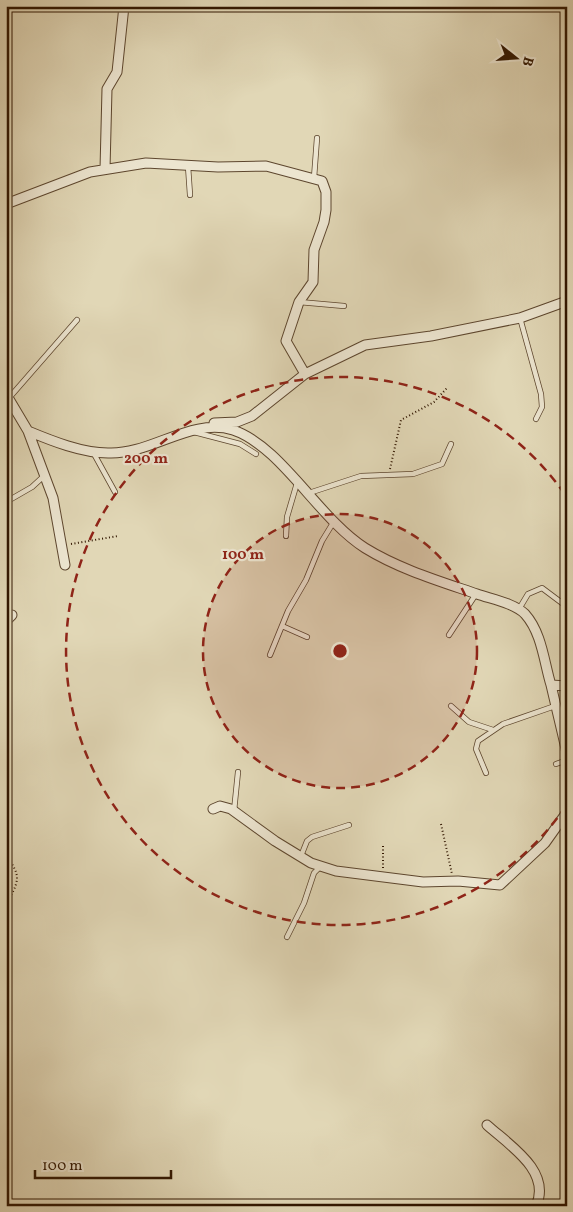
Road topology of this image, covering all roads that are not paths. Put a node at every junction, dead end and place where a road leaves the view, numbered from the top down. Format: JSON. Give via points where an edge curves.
{"nodes":[{"id":1,"x":124,"y":6,"type":"edge"},
{"id":2,"x":317,"y":138,"type":"dead end"},
{"id":3,"x":188,"y":164,"type":"junction"},
{"id":4,"x":105,"y":169,"type":"junction"},
{"id":5,"x":314,"y":178,"type":"junction"},
{"id":6,"x":190,"y":195,"type":"dead end"},
{"id":7,"x":6,"y":204,"type":"edge"},
{"id":8,"x":567,"y":301,"type":"edge"},
{"id":9,"x":299,"y":302,"type":"junction"},
{"id":10,"x":344,"y":306,"type":"dead end"},
{"id":11,"x":520,"y":318,"type":"junction"},
{"id":12,"x":77,"y":320,"type":"dead end"},
{"id":13,"x":305,"y":374,"type":"junction"},
{"id":14,"x":8,"y":396,"type":"edge"},
{"id":15,"x":536,"y":419,"type":"dead end"},
{"id":16,"x":195,"y":430,"type":"junction"},
{"id":17,"x":28,"y":431,"type":"junction"},
{"id":18,"x":451,"y":444,"type":"dead end"},
{"id":19,"x":92,"y":451,"type":"junction"},
{"id":20,"x":256,"y":454,"type":"dead end"},
{"id":21,"x":46,"y":474,"type":"junction"},
{"id":22,"x":297,"y":483,"type":"junction"},
{"id":23,"x":115,"y":492,"type":"dead end"},
{"id":24,"x":308,"y":494,"type":"junction"},
{"id":25,"x":6,"y":502,"type":"edge"},
{"id":26,"x":333,"y":523,"type":"junction"},
{"id":27,"x":286,"y":536,"type":"dead end"},
{"id":28,"x":65,"y":566,"type":"dead end"},
{"id":29,"x":476,"y":594,"type":"junction"},
{"id":30,"x":562,"y":604,"type":"dead end"},
{"id":31,"x":519,"y":609,"type":"junction"},
{"id":32,"x":282,"y":626,"type":"junction"},
{"id":33,"x":449,"y":635,"type":"dead end"},
{"id":34,"x":307,"y":637,"type":"dead end"},
{"id":35,"x":270,"y":655,"type":"dead end"},
{"id":36,"x":550,"y":685,"type":"junction"},
{"id":37,"x":567,"y":686,"type":"edge"},
{"id":38,"x":451,"y":706,"type":"dead end"},
{"id":39,"x":556,"y":706,"type":"junction"},
{"id":40,"x":493,"y":730,"type":"junction"},
{"id":41,"x":567,"y":753,"type":"edge"},
{"id":42,"x":567,"y":760,"type":"edge"},
{"id":43,"x":556,"y":764,"type":"dead end"},
{"id":44,"x":238,"y":772,"type":"dead end"},
{"id":45,"x":486,"y":772,"type":"dead end"},
{"id":46,"x":213,"y":808,"type":"dead end"},
{"id":47,"x":234,"y":811,"type":"junction"},
{"id":48,"x":567,"y":812,"type":"edge"},
{"id":49,"x":349,"y":825,"type":"dead end"},
{"id":50,"x":301,"y":856,"type":"junction"},
{"id":51,"x":320,"y":867,"type":"junction"},
{"id":52,"x":287,"y":937,"type":"dead end"},
{"id":53,"x":487,"y":1125,"type":"dead end"},
{"id":54,"x":536,"y":1206,"type":"edge"}],
"edges":[{"from":1,"to":4,"type":"street","via":[[117,72],[107,89]]},
{"from":2,"to":5,"type":"lane"},
{"from":3,"to":4,"type":"street","via":[[146,163]]},
{"from":3,"to":5,"type":"street","via":[[266,166]]},
{"from":3,"to":6,"type":"lane"},
{"from":4,"to":7,"type":"street","via":[[75,176]]},
{"from":5,"to":9,"type":"street","via":[[325,186],[326,210],[314,250],[313,282]]},
{"from":8,"to":11,"type":"street"},
{"from":9,"to":10,"type":"lane"},
{"from":9,"to":13,"type":"street","via":[[286,341]]},
{"from":11,"to":13,"type":"street","via":[[365,345]]},
{"from":11,"to":15,"type":"lane","via":[[541,394],[542,407]]},
{"from":12,"to":14,"type":"lane"},
{"from":13,"to":16,"type":"street","via":[[246,419]]},
{"from":14,"to":17,"type":"street"},
{"from":16,"to":19,"type":"street","via":[[120,452]]},
{"from":16,"to":20,"type":"lane","via":[[240,444]]},
{"from":16,"to":22,"type":"street","via":[[224,429],[245,436],[265,449]]},
{"from":17,"to":19,"type":"street"},
{"from":17,"to":21,"type":"street"},
{"from":18,"to":24,"type":"lane","via":[[442,464],[413,474],[361,476]]},
{"from":19,"to":23,"type":"lane"},
{"from":21,"to":25,"type":"lane","via":[[32,487]]},
{"from":21,"to":28,"type":"street"},
{"from":22,"to":24,"type":"street"},
{"from":22,"to":27,"type":"lane","via":[[287,516]]},
{"from":24,"to":26,"type":"street"},
{"from":26,"to":29,"type":"street","via":[[374,554]]},
{"from":26,"to":32,"type":"lane"},
{"from":29,"to":31,"type":"street"},
{"from":29,"to":33,"type":"lane"},
{"from":30,"to":31,"type":"lane","via":[[542,588],[528,594]]},
{"from":31,"to":36,"type":"street","via":[[535,631]]},
{"from":32,"to":34,"type":"lane"},
{"from":32,"to":35,"type":"lane"},
{"from":36,"to":37,"type":"street"},
{"from":36,"to":39,"type":"street"},
{"from":38,"to":40,"type":"lane","via":[[469,722]]},
{"from":39,"to":40,"type":"lane"},
{"from":39,"to":41,"type":"street"},
{"from":40,"to":45,"type":"lane","via":[[476,744]]},
{"from":42,"to":43,"type":"lane"},
{"from":44,"to":47,"type":"lane"},
{"from":46,"to":47,"type":"street","via":[[220,806]]},
{"from":47,"to":50,"type":"street"},
{"from":48,"to":51,"type":"street","via":[[545,843],[503,884],[423,882]]},
{"from":49,"to":50,"type":"lane","via":[[312,838]]},
{"from":50,"to":51,"type":"street"},
{"from":51,"to":52,"type":"lane","via":[[314,873]]},
{"from":53,"to":54,"type":"street","via":[[538,1176],[540,1194]]}]}
